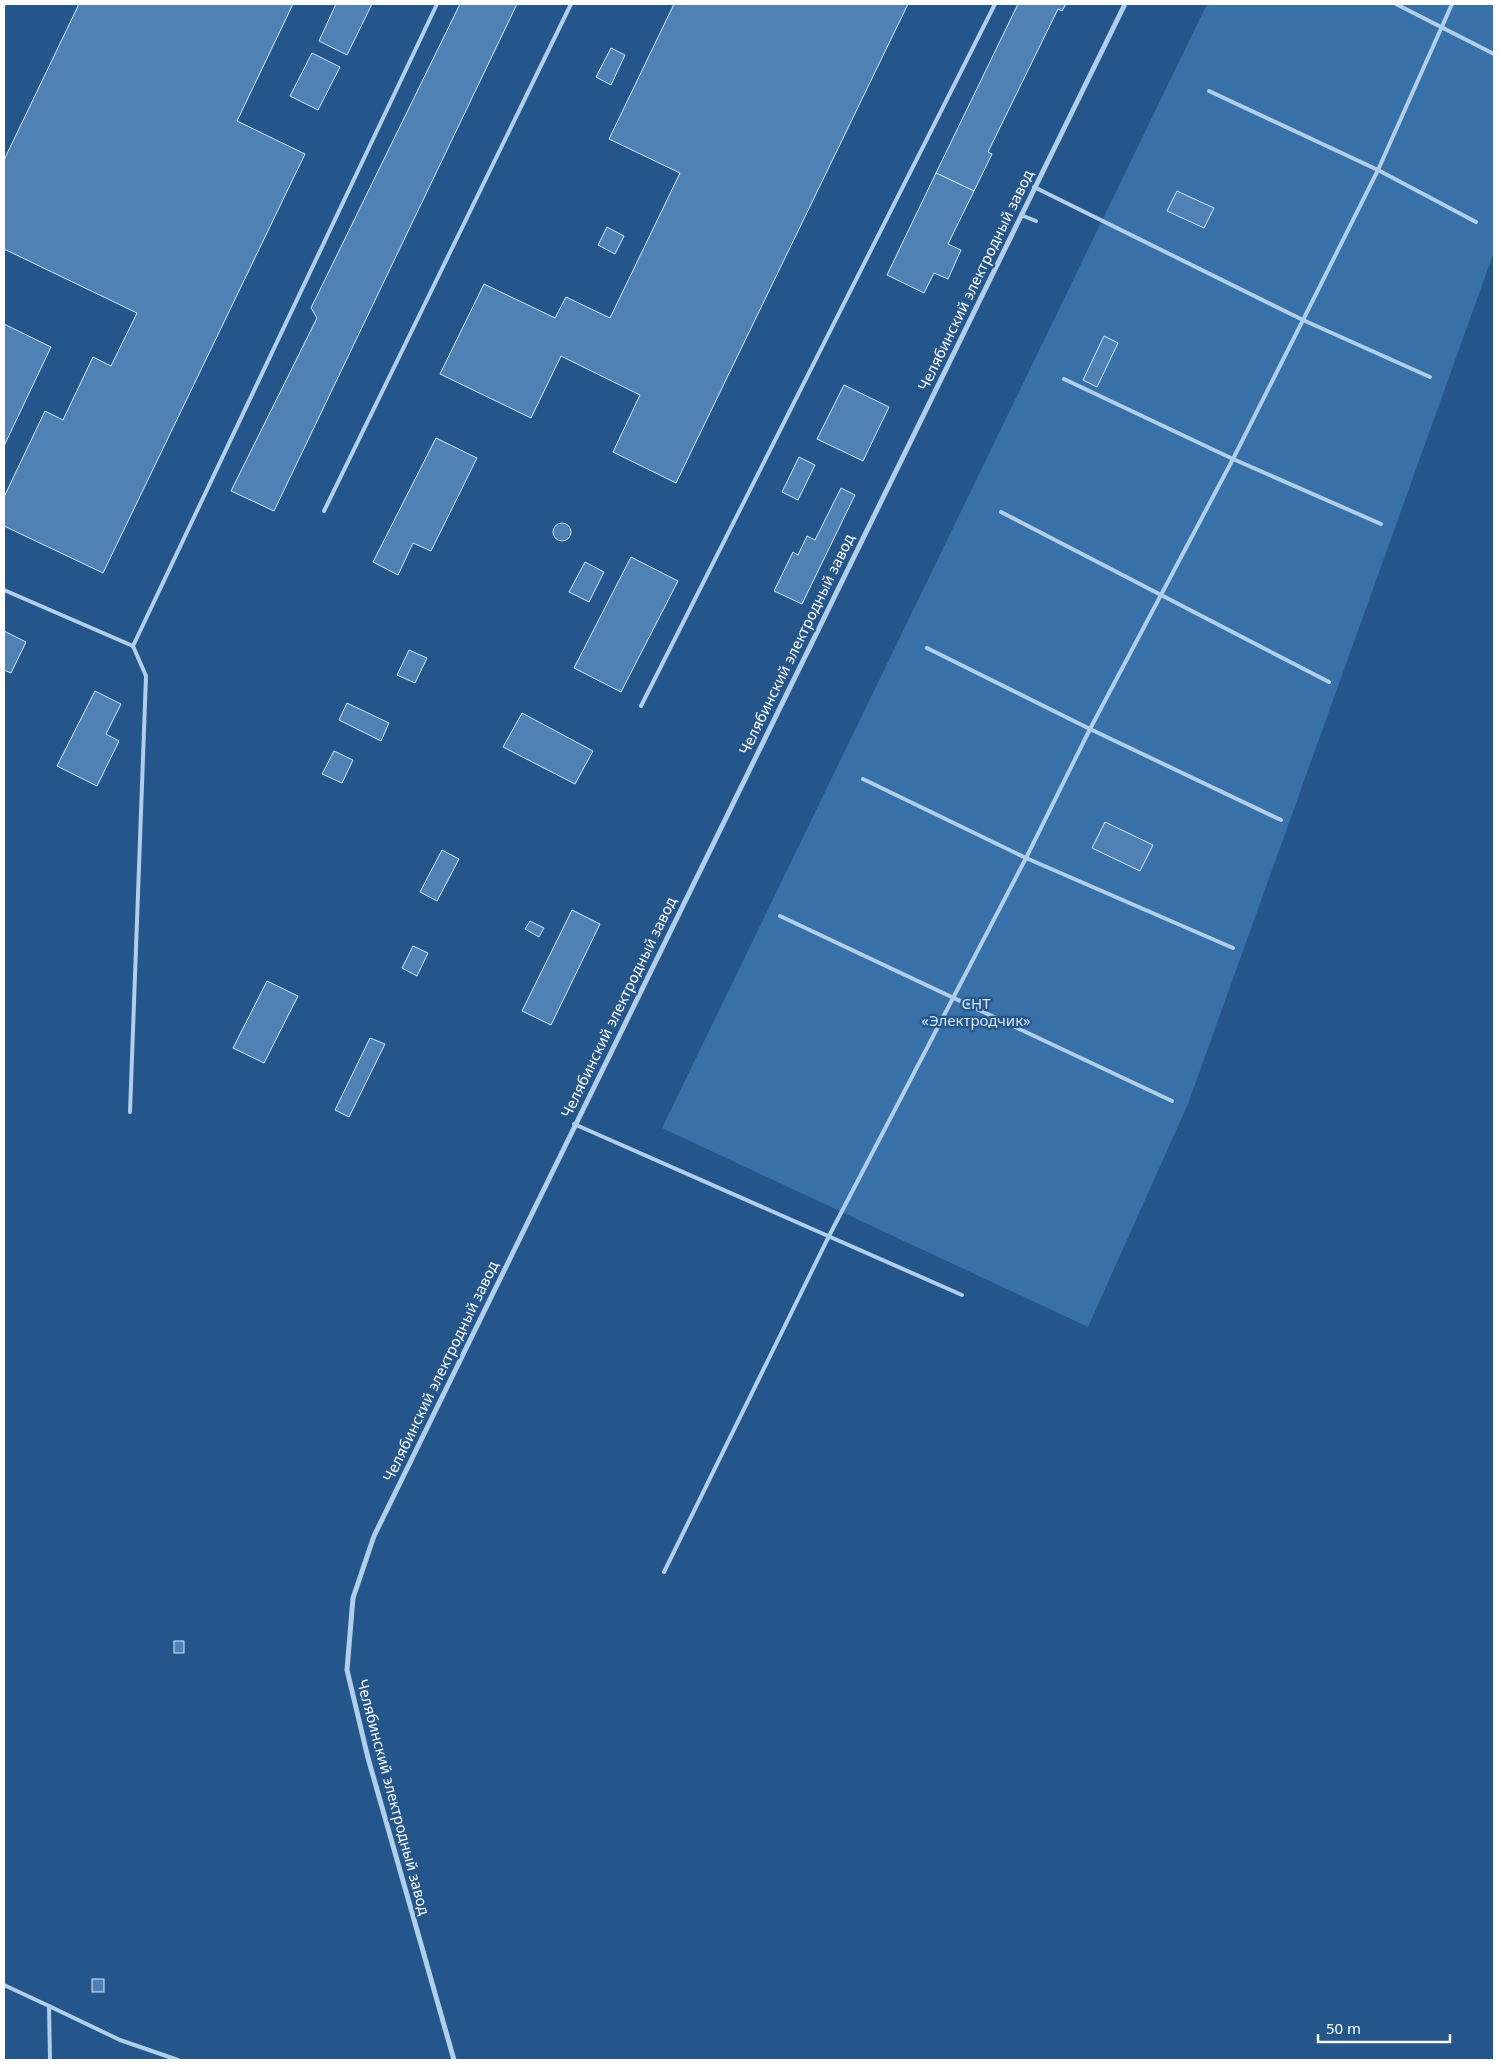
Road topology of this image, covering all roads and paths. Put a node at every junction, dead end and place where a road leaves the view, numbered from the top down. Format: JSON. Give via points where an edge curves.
{"nodes":[{"id":1,"x":437,"y":4,"type":"edge"},
{"id":2,"x":571,"y":4,"type":"edge"},
{"id":3,"x":994,"y":4,"type":"edge"},
{"id":4,"x":1125,"y":4,"type":"edge"},
{"id":5,"x":1396,"y":4,"type":"edge"},
{"id":6,"x":1452,"y":4,"type":"edge"},
{"id":7,"x":1442,"y":26,"type":"junction"},
{"id":8,"x":1494,"y":54,"type":"edge"},
{"id":9,"x":1209,"y":91,"type":"dead end"},
{"id":10,"x":1378,"y":170,"type":"junction"},
{"id":11,"x":1034,"y":187,"type":"junction"},
{"id":12,"x":1021,"y":215,"type":"junction"},
{"id":13,"x":1036,"y":221,"type":"dead end"},
{"id":14,"x":1476,"y":222,"type":"dead end"},
{"id":15,"x":1303,"y":320,"type":"junction"},
{"id":16,"x":1430,"y":377,"type":"dead end"},
{"id":17,"x":1064,"y":379,"type":"dead end"},
{"id":18,"x":1233,"y":459,"type":"junction"},
{"id":19,"x":324,"y":511,"type":"dead end"},
{"id":20,"x":1001,"y":512,"type":"dead end"},
{"id":21,"x":1381,"y":524,"type":"dead end"},
{"id":22,"x":4,"y":590,"type":"edge"},
{"id":23,"x":1160,"y":595,"type":"junction"},
{"id":24,"x":132,"y":646,"type":"junction"},
{"id":25,"x":927,"y":648,"type":"dead end"},
{"id":26,"x":1329,"y":682,"type":"dead end"},
{"id":27,"x":641,"y":706,"type":"dead end"},
{"id":28,"x":1090,"y":729,"type":"junction"},
{"id":29,"x":863,"y":779,"type":"dead end"},
{"id":30,"x":1281,"y":820,"type":"dead end"},
{"id":31,"x":1026,"y":858,"type":"junction"},
{"id":32,"x":780,"y":916,"type":"dead end"},
{"id":33,"x":1233,"y":948,"type":"dead end"},
{"id":34,"x":953,"y":997,"type":"junction"},
{"id":35,"x":1172,"y":1101,"type":"dead end"},
{"id":36,"x":130,"y":1112,"type":"dead end"},
{"id":37,"x":574,"y":1124,"type":"junction"},
{"id":38,"x":829,"y":1236,"type":"junction"},
{"id":39,"x":962,"y":1296,"type":"dead end"},
{"id":40,"x":664,"y":1572,"type":"dead end"},
{"id":41,"x":4,"y":1985,"type":"edge"},
{"id":42,"x":49,"y":2006,"type":"junction"},
{"id":43,"x":50,"y":2060,"type":"edge"},
{"id":44,"x":178,"y":2060,"type":"edge"},
{"id":45,"x":454,"y":2060,"type":"edge"}],
"edges":[{"from":1,"to":24,"type":"lane"},
{"from":2,"to":19,"type":"lane"},
{"from":3,"to":27,"type":"lane"},
{"from":4,"to":11,"type":"street","name":"Челябинский электродный завод"},
{"from":5,"to":7,"type":"lane"},
{"from":6,"to":7,"type":"lane"},
{"from":7,"to":8,"type":"lane"},
{"from":7,"to":10,"type":"lane"},
{"from":9,"to":10,"type":"lane"},
{"from":10,"to":14,"type":"lane"},
{"from":10,"to":15,"type":"lane"},
{"from":11,"to":12,"type":"street","name":"Челябинский электродный завод"},
{"from":11,"to":15,"type":"lane"},
{"from":12,"to":13,"type":"lane"},
{"from":12,"to":37,"type":"street","name":"Челябинский электродный завод"},
{"from":15,"to":16,"type":"lane"},
{"from":15,"to":18,"type":"lane"},
{"from":17,"to":18,"type":"lane"},
{"from":18,"to":21,"type":"lane"},
{"from":18,"to":23,"type":"lane"},
{"from":20,"to":23,"type":"lane"},
{"from":22,"to":24,"type":"lane"},
{"from":23,"to":26,"type":"lane"},
{"from":23,"to":28,"type":"lane"},
{"from":24,"to":36,"type":"lane","via":[[146,676]]},
{"from":25,"to":28,"type":"lane"},
{"from":28,"to":30,"type":"lane"},
{"from":28,"to":31,"type":"lane"},
{"from":29,"to":31,"type":"lane"},
{"from":31,"to":33,"type":"lane"},
{"from":31,"to":34,"type":"lane"},
{"from":32,"to":34,"type":"lane"},
{"from":34,"to":35,"type":"lane"},
{"from":34,"to":38,"type":"lane"},
{"from":37,"to":38,"type":"lane"},
{"from":37,"to":45,"type":"street","name":"Челябинский электродный завод","via":[[374,1536],[354,1598],[347,1670],[368,1758]]},
{"from":38,"to":39,"type":"lane"},
{"from":38,"to":40,"type":"lane"},
{"from":41,"to":42,"type":"lane"},
{"from":42,"to":43,"type":"lane"},
{"from":42,"to":44,"type":"lane","via":[[120,2040]]}]}
